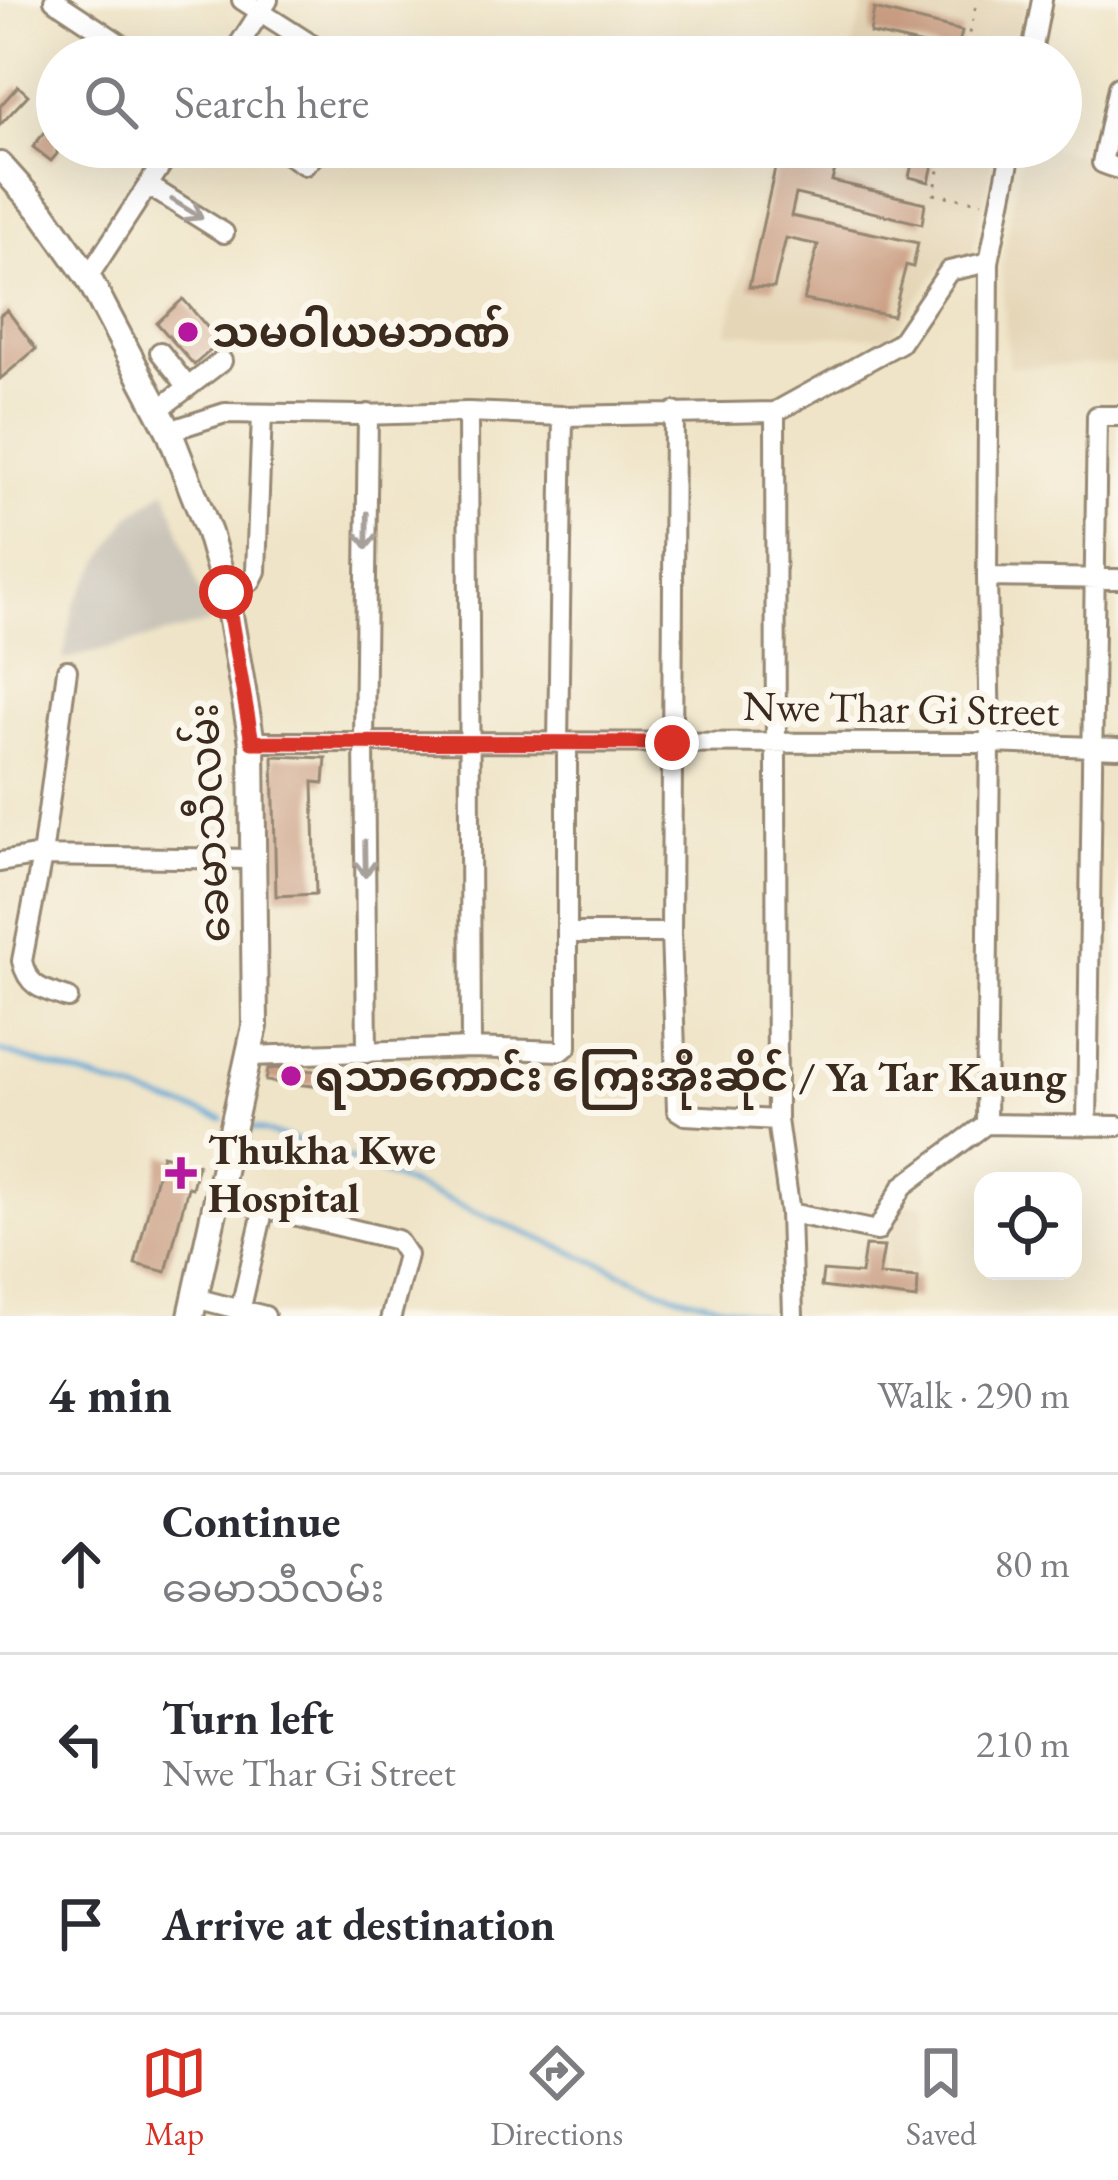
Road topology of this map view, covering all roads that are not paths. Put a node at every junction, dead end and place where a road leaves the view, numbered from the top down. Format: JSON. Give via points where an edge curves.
{"nodes":[{"id":1,"x":53,"y":0,"type":"edge"},
{"id":2,"x":242,"y":0,"type":"edge"},
{"id":3,"x":1042,"y":0,"type":"edge"},
{"id":4,"x":264,"y":6,"type":"edge"},
{"id":5,"x":108,"y":36,"type":"edge"},
{"id":6,"x":245,"y":36,"type":"edge"},
{"id":7,"x":304,"y":36,"type":"edge"},
{"id":8,"x":1034,"y":36,"type":"edge"},
{"id":9,"x":1118,"y":87,"type":"edge"},
{"id":10,"x":0,"y":165,"type":"edge"},
{"id":11,"x":160,"y":168,"type":"edge"},
{"id":12,"x":1008,"y":168,"type":"edge"},
{"id":13,"x":1118,"y":169,"type":"edge"},
{"id":14,"x":149,"y":186,"type":"junction"},
{"id":15,"x":224,"y":232,"type":"dead end"},
{"id":16,"x":989,"y":262,"type":"junction"},
{"id":17,"x":88,"y":277,"type":"junction"},
{"id":18,"x":160,"y":352,"type":"dead end"},
{"id":19,"x":222,"y":361,"type":"dead end"},
{"id":20,"x":188,"y":387,"type":"junction"},
{"id":21,"x":468,"y":412,"type":"junction"},
{"id":22,"x":674,"y":412,"type":"junction"},
{"id":23,"x":775,"y":412,"type":"junction"},
{"id":24,"x":262,"y":414,"type":"junction"},
{"id":25,"x":368,"y":414,"type":"junction"},
{"id":26,"x":563,"y":416,"type":"junction"},
{"id":27,"x":1118,"y":416,"type":"edge"},
{"id":28,"x":164,"y":420,"type":"junction"},
{"id":29,"x":987,"y":577,"type":"junction"},
{"id":30,"x":1094,"y":578,"type":"junction"},
{"id":31,"x":1118,"y":579,"type":"edge"},
{"id":32,"x":226,"y":592,"type":"junction"},
{"id":33,"x":67,"y":670,"type":"dead end"},
{"id":34,"x":252,"y":742,"type":"junction"},
{"id":35,"x":364,"y":742,"type":"junction"},
{"id":36,"x":467,"y":742,"type":"junction"},
{"id":37,"x":773,"y":742,"type":"junction"},
{"id":38,"x":990,"y":742,"type":"junction"},
{"id":39,"x":562,"y":743,"type":"junction"},
{"id":40,"x":672,"y":743,"type":"junction"},
{"id":41,"x":1092,"y":747,"type":"junction"},
{"id":42,"x":1118,"y":748,"type":"edge"},
{"id":43,"x":38,"y":856,"type":"junction"},
{"id":44,"x":254,"y":859,"type":"junction"},
{"id":45,"x":3,"y":860,"type":"edge"},
{"id":46,"x":570,"y":933,"type":"junction"},
{"id":47,"x":671,"y":933,"type":"junction"},
{"id":48,"x":68,"y":998,"type":"dead end"},
{"id":49,"x":471,"y":1048,"type":"junction"},
{"id":50,"x":367,"y":1053,"type":"junction"},
{"id":51,"x":251,"y":1056,"type":"junction"},
{"id":52,"x":777,"y":1120,"type":"junction"},
{"id":53,"x":986,"y":1124,"type":"junction"},
{"id":54,"x":1087,"y":1126,"type":"junction"},
{"id":55,"x":1118,"y":1126,"type":"edge"},
{"id":56,"x":219,"y":1197,"type":"junction"},
{"id":57,"x":264,"y":1207,"type":"junction"},
{"id":58,"x":790,"y":1213,"type":"junction"},
{"id":59,"x":193,"y":1307,"type":"edge"},
{"id":60,"x":793,"y":1309,"type":"edge"},
{"id":61,"x":240,"y":1313,"type":"edge"},
{"id":62,"x":265,"y":1316,"type":"edge"},
{"id":63,"x":391,"y":1316,"type":"edge"}],
"edges":[{"from":1,"to":5,"type":"street"},
{"from":2,"to":4,"type":"street"},
{"from":3,"to":8,"type":"street"},
{"from":4,"to":6,"type":"street"},
{"from":4,"to":7,"type":"street"},
{"from":9,"to":13,"type":"street","via":[[1102,163]]},
{"from":10,"to":17,"type":"main road","name":"ခေမာသီလမ်း"},
{"from":11,"to":14,"type":"street"},
{"from":12,"to":16,"type":"street"},
{"from":14,"to":15,"type":"street","one_way":true},
{"from":14,"to":17,"type":"street"},
{"from":16,"to":23,"type":"street","via":[[949,271],[900,343]]},
{"from":16,"to":29,"type":"street"},
{"from":17,"to":28,"type":"main road","name":"ခေမာသီလမ်း"},
{"from":18,"to":20,"type":"street"},
{"from":19,"to":20,"type":"street"},
{"from":20,"to":28,"type":"street"},
{"from":21,"to":25,"type":"street"},
{"from":21,"to":26,"type":"street"},
{"from":21,"to":36,"type":"street"},
{"from":22,"to":23,"type":"street"},
{"from":22,"to":26,"type":"street"},
{"from":22,"to":40,"type":"street"},
{"from":23,"to":37,"type":"street"},
{"from":24,"to":25,"type":"street"},
{"from":24,"to":28,"type":"street"},
{"from":24,"to":32,"type":"street","via":[[255,576]]},
{"from":25,"to":35,"type":"street","one_way":true},
{"from":26,"to":39,"type":"street"},
{"from":27,"to":30,"type":"street","via":[[1097,416]]},
{"from":28,"to":32,"type":"main road","name":"ခေမာသီလမ်း"},
{"from":29,"to":30,"type":"street"},
{"from":29,"to":38,"type":"street"},
{"from":30,"to":31,"type":"street"},
{"from":30,"to":41,"type":"street"},
{"from":32,"to":34,"type":"main road","name":"ခေမာသီလမ်း"},
{"from":33,"to":43,"type":"street"},
{"from":34,"to":35,"type":"street","name":"Nwe Thar Gi Street"},
{"from":34,"to":44,"type":"main road","name":"ခေမာသီလမ်း"},
{"from":35,"to":36,"type":"street","name":"Nwe Thar Gi Street"},
{"from":35,"to":50,"type":"street","one_way":true},
{"from":36,"to":39,"type":"street","name":"Nwe Thar Gi Street"},
{"from":36,"to":49,"type":"street"},
{"from":37,"to":38,"type":"street","name":"Nwe Thar Gi Street"},
{"from":37,"to":40,"type":"street","name":"Nwe Thar Gi Street"},
{"from":37,"to":52,"type":"street"},
{"from":38,"to":41,"type":"street","name":"Nwe Thar Gi Street"},
{"from":38,"to":53,"type":"street"},
{"from":39,"to":40,"type":"street","name":"Nwe Thar Gi Street"},
{"from":39,"to":46,"type":"street"},
{"from":40,"to":47,"type":"street"},
{"from":41,"to":42,"type":"street","name":"Nwe Thar Gi Street"},
{"from":41,"to":54,"type":"street"},
{"from":43,"to":44,"type":"street"},
{"from":43,"to":45,"type":"street"},
{"from":43,"to":48,"type":"street","via":[[22,961],[35,987]]},
{"from":44,"to":51,"type":"main road","name":"ခေမာသီလမ်း"},
{"from":46,"to":47,"type":"street"},
{"from":46,"to":49,"type":"street","via":[[567,1046]]},
{"from":47,"to":52,"type":"street","via":[[677,1109]]},
{"from":49,"to":50,"type":"street"},
{"from":50,"to":51,"type":"street"},
{"from":51,"to":56,"type":"main road","name":"ခေမာသီလမ်း"},
{"from":52,"to":58,"type":"street"},
{"from":53,"to":54,"type":"street"},
{"from":53,"to":58,"type":"street","via":[[903,1186],[877,1231]]},
{"from":54,"to":55,"type":"street"},
{"from":56,"to":57,"type":"street"},
{"from":56,"to":59,"type":"main road","name":"ခေမာသီလမ်း"},
{"from":57,"to":61,"type":"street"},
{"from":57,"to":63,"type":"street","via":[[403,1245]]},
{"from":58,"to":60,"type":"street"},
{"from":59,"to":61,"type":"street"},
{"from":61,"to":62,"type":"street"}]}
